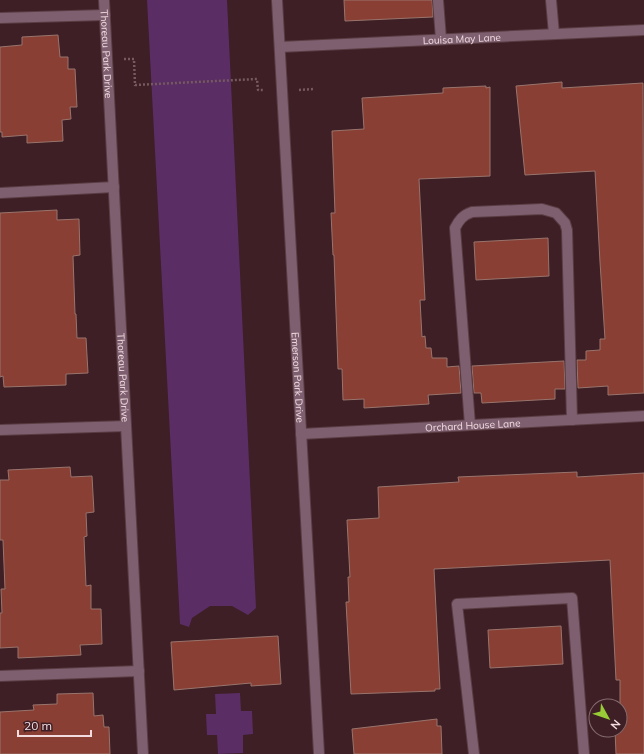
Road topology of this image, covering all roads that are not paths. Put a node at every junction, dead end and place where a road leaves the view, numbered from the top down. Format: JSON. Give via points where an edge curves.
{"nodes":[{"id":1,"x":104,"y":0,"type":"edge"},
{"id":2,"x":277,"y":0,"type":"edge"},
{"id":3,"x":438,"y":0,"type":"edge"},
{"id":4,"x":551,"y":0,"type":"edge"},
{"id":5,"x":105,"y":15,"type":"junction"},
{"id":6,"x":0,"y":18,"type":"edge"},
{"id":7,"x":644,"y":30,"type":"edge"},
{"id":8,"x":554,"y":34,"type":"junction"},
{"id":9,"x":441,"y":39,"type":"junction"},
{"id":10,"x":280,"y":47,"type":"junction"},
{"id":11,"x":114,"y":187,"type":"junction"},
{"id":12,"x":0,"y":193,"type":"edge"},
{"id":13,"x":644,"y":416,"type":"edge"},
{"id":14,"x":572,"y":420,"type":"junction"},
{"id":15,"x":470,"y":425,"type":"junction"},
{"id":16,"x":126,"y":426,"type":"junction"},
{"id":17,"x":0,"y":430,"type":"edge"},
{"id":18,"x":301,"y":434,"type":"junction"},
{"id":19,"x":139,"y":671,"type":"junction"},
{"id":20,"x":0,"y":676,"type":"edge"},
{"id":21,"x":143,"y":754,"type":"edge"},
{"id":22,"x":319,"y":754,"type":"edge"},
{"id":23,"x":474,"y":754,"type":"edge"},
{"id":24,"x":584,"y":754,"type":"edge"}],
"edges":[{"from":1,"to":5,"type":"lane","name":"Thoreau Park Drive"},
{"from":2,"to":10,"type":"lane","name":"Emerson Park Drive"},
{"from":3,"to":9,"type":"lane"},
{"from":4,"to":8,"type":"lane"},
{"from":5,"to":6,"type":"lane"},
{"from":5,"to":11,"type":"lane","name":"Thoreau Park Drive"},
{"from":7,"to":8,"type":"lane","name":"Louisa May Lane"},
{"from":8,"to":9,"type":"lane","name":"Louisa May Lane"},
{"from":9,"to":10,"type":"lane","name":"Louisa May Lane"},
{"from":10,"to":18,"type":"lane","name":"Emerson Park Drive"},
{"from":11,"to":12,"type":"lane"},
{"from":11,"to":16,"type":"lane","name":"Thoreau Park Drive"},
{"from":13,"to":14,"type":"lane","name":"Orchard House Lane"},
{"from":14,"to":15,"type":"lane","name":"Orchard House Lane"},
{"from":14,"to":15,"type":"lane","via":[[567,230],[565,223],[556,213],[542,209],[527,209],[472,212],[461,218],[455,228]]},
{"from":15,"to":18,"type":"lane","name":"Orchard House Lane"},
{"from":16,"to":17,"type":"lane"},
{"from":16,"to":19,"type":"lane","name":"Thoreau Park Drive"},
{"from":18,"to":22,"type":"lane","name":"Emerson Park Drive"},
{"from":19,"to":20,"type":"lane"},
{"from":19,"to":21,"type":"lane","name":"Thoreau Park Drive"},
{"from":23,"to":24,"type":"lane","via":[[458,604],[572,598]]}]}
